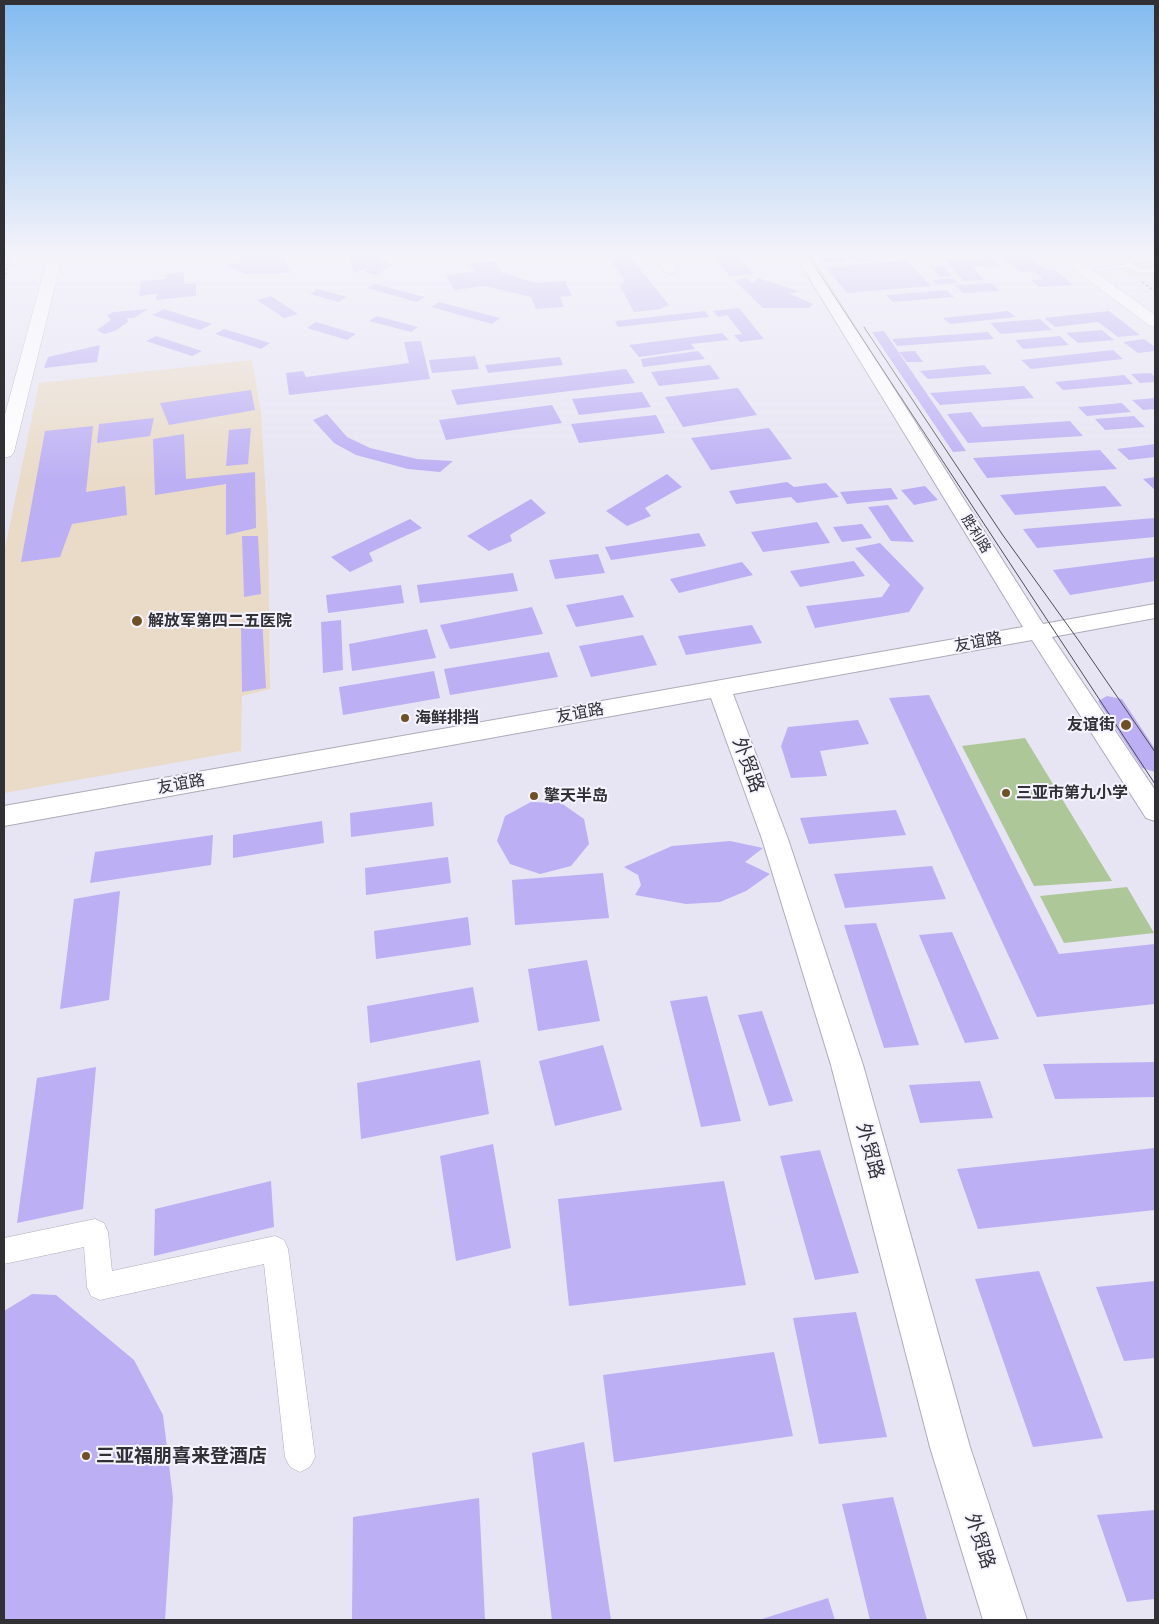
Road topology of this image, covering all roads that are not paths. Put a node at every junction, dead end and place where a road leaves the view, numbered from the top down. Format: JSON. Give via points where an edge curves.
{"nodes":[{"id":1,"x":23,"y":329,"type":"edge"},
{"id":2,"x":36,"y":329,"type":"edge"},
{"id":3,"x":848,"y":329,"type":"edge"},
{"id":4,"x":4,"y":400,"type":"edge"},
{"id":5,"x":4,"y":452,"type":"edge"},
{"id":6,"x":1155,"y":611,"type":"edge"},
{"id":7,"x":1155,"y":627,"type":"edge"},
{"id":8,"x":1042,"y":639,"type":"junction"},
{"id":9,"x":721,"y":695,"type":"junction"},
{"id":10,"x":1155,"y":811,"type":"edge"},
{"id":11,"x":4,"y":816,"type":"edge"},
{"id":12,"x":4,"y":832,"type":"edge"},
{"id":13,"x":4,"y":1251,"type":"edge"},
{"id":14,"x":300,"y":1457,"type":"dead end"},
{"id":15,"x":1005,"y":1620,"type":"edge"}],
"edges":[{"from":1,"to":4,"type":"main road"},
{"from":2,"to":5,"type":"main road"},
{"from":3,"to":8,"type":"street","name":"胜利路"},
{"from":6,"to":8,"type":"street","name":"友谊路"},
{"from":7,"to":8,"type":"street","name":"友谊路"},
{"from":8,"to":9,"type":"street","name":"友谊路"},
{"from":8,"to":10,"type":"street","name":"胜利路"},
{"from":9,"to":11,"type":"street","name":"友谊路"},
{"from":9,"to":12,"type":"street","name":"友谊路"},
{"from":9,"to":15,"type":"street","name":"外贸路","via":[[775,839],[847,1065],[950,1447]]},
{"from":13,"to":14,"type":"street","via":[[95,1232],[100,1287],[275,1249]]}]}
